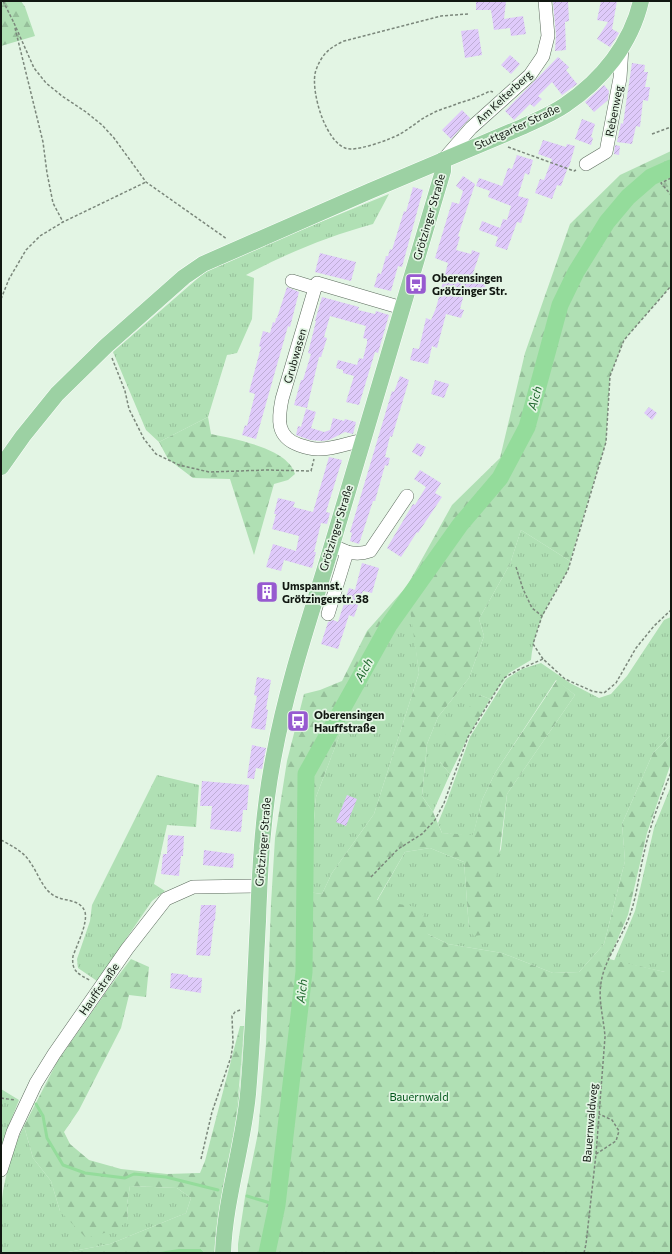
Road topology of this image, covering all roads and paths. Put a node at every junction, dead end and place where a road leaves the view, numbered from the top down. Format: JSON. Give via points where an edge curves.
{"nodes":[{"id":1,"x":3,"y":1,"type":"edge"},
{"id":2,"x":545,"y":1,"type":"edge"},
{"id":3,"x":641,"y":1,"type":"edge"},
{"id":4,"x":468,"y":14,"type":"dead end"},
{"id":5,"x":14,"y":23,"type":"junction"},
{"id":6,"x":622,"y":48,"type":"junction"},
{"id":7,"x":509,"y":95,"type":"junction"},
{"id":8,"x":671,"y":127,"type":"edge"},
{"id":9,"x":652,"y":134,"type":"dead end"},
{"id":10,"x":494,"y":139,"type":"junction"},
{"id":11,"x":443,"y":160,"type":"junction"},
{"id":12,"x":586,"y":164,"type":"joint"},
{"id":13,"x":671,"y":178,"type":"edge"},
{"id":14,"x":146,"y":182,"type":"junction"},
{"id":15,"x":671,"y":195,"type":"edge"},
{"id":16,"x":63,"y":222,"type":"junction"},
{"id":17,"x":239,"y":248,"type":"junction"},
{"id":18,"x":292,"y":281,"type":"dead end"},
{"id":19,"x":671,"y":286,"type":"edge"},
{"id":20,"x":315,"y":288,"type":"junction"},
{"id":21,"x":1,"y":300,"type":"edge"},
{"id":22,"x":402,"y":308,"type":"junction"},
{"id":23,"x":106,"y":346,"type":"junction"},
{"id":24,"x":362,"y":440,"type":"junction"},
{"id":25,"x":1,"y":467,"type":"edge"},
{"id":26,"x":311,"y":471,"type":"dead end"},
{"id":27,"x":407,"y":496,"type":"dead end"},
{"id":28,"x":331,"y":546,"type":"junction"},
{"id":29,"x":347,"y":552,"type":"junction"},
{"id":30,"x":516,"y":567,"type":"dead end"},
{"id":31,"x":671,"y":610,"type":"edge"},
{"id":32,"x":328,"y":614,"type":"dead end"},
{"id":33,"x":542,"y":616,"type":"junction"},
{"id":34,"x":543,"y":659,"type":"junction"},
{"id":35,"x":671,"y":772,"type":"edge"},
{"id":36,"x":1,"y":840,"type":"edge"},
{"id":37,"x":371,"y":877,"type":"dead end"},
{"id":38,"x":260,"y":886,"type":"junction"},
{"id":39,"x":100,"y":987,"type":"junction"},
{"id":40,"x":254,"y":1003,"type":"junction"},
{"id":41,"x":1,"y":1098,"type":"edge"},
{"id":42,"x":27,"y":1102,"type":"junction"},
{"id":43,"x":599,"y":1114,"type":"junction"},
{"id":44,"x":596,"y":1154,"type":"junction"},
{"id":45,"x":201,"y":1159,"type":"dead end"},
{"id":46,"x":1,"y":1170,"type":"edge"},
{"id":47,"x":223,"y":1253,"type":"edge"},
{"id":48,"x":584,"y":1253,"type":"edge"}],
"edges":[{"from":1,"to":5,"type":"path"},
{"from":2,"to":7,"type":"street","name":"Am Kelterberg","via":[[548,36],[543,56],[530,75]]},
{"from":3,"to":6,"type":"main road","name":"Stuttgarter Straße","via":[[634,25]]},
{"from":4,"to":7,"type":"path","via":[[441,16],[344,41],[331,47],[322,57],[315,72],[315,91],[328,129],[336,143],[351,149],[374,144],[399,134],[430,114],[490,92]]},
{"from":5,"to":14,"type":"path","via":[[34,68],[46,83],[102,125]]},
{"from":5,"to":16,"type":"path","via":[[44,142],[53,203]]},
{"from":6,"to":10,"type":"main road","name":"Stuttgarter Straße","via":[[610,65],[566,104],[546,116]]},
{"from":6,"to":12,"type":"street","name":"Rebenweg","via":[[620,78],[606,152]]},
{"from":7,"to":11,"type":"street","name":"Am Kelterberg","via":[[471,128]]},
{"from":8,"to":9,"type":"path"},
{"from":10,"to":11,"type":"main road","name":"Stuttgarter Straße"},
{"from":10,"to":12,"type":"path","via":[[502,145],[574,171]]},
{"from":11,"to":17,"type":"main road","name":"Stuttgarter Straße"},
{"from":11,"to":22,"type":"main road","name":"Grötzinger Straße","via":[[443,172]]},
{"from":13,"to":15,"type":"path","via":[[661,182]]},
{"from":14,"to":16,"type":"path"},
{"from":14,"to":17,"type":"path"},
{"from":16,"to":21,"type":"path","via":[[40,236],[26,250],[9,279]]},
{"from":17,"to":23,"type":"main road","name":"Stuttgarter Straße","via":[[203,264],[184,277]]},
{"from":18,"to":20,"type":"street"},
{"from":19,"to":33,"type":"path","via":[[624,340],[610,376],[606,442],[568,570]]},
{"from":20,"to":22,"type":"street","via":[[317,283]]},
{"from":20,"to":24,"type":"street","name":"Grubwasen","via":[[282,399],[279,423],[285,438],[306,447],[328,448]]},
{"from":22,"to":24,"type":"main road","name":"Grötzinger Straße"},
{"from":23,"to":25,"type":"main road","name":"Stuttgarter Straße","via":[[57,394]]},
{"from":23,"to":26,"type":"path","via":[[123,384],[129,409],[144,439],[156,454],[179,465],[209,472]]},
{"from":24,"to":28,"type":"main road","name":"Grötzinger Straße"},
{"from":27,"to":29,"type":"street","via":[[370,551],[364,554]]},
{"from":28,"to":29,"type":"street"},
{"from":28,"to":38,"type":"main road","name":"Grötzinger Straße","via":[[281,722],[269,784]]},
{"from":29,"to":32,"type":"street"},
{"from":30,"to":33,"type":"path","via":[[532,608]]},
{"from":31,"to":34,"type":"path","via":[[636,648],[616,683],[604,693],[592,691],[565,679]]},
{"from":33,"to":34,"type":"path","via":[[533,644]]},
{"from":34,"to":37,"type":"path","via":[[504,678],[468,737],[436,820],[422,834],[398,849]]},
{"from":35,"to":43,"type":"path","name":"Bauernwaldweg","via":[[651,827],[629,917],[602,974],[600,995],[605,1037]]},
{"from":36,"to":39,"type":"path","via":[[20,851],[30,861],[44,886],[54,896],[77,902],[82,907],[86,918],[73,956],[73,967],[76,972]]},
{"from":38,"to":39,"type":"street","name":"Hauffstraße","via":[[193,887],[166,899]]},
{"from":38,"to":40,"type":"main road","name":"Grötzinger Straße"},
{"from":39,"to":42,"type":"street","name":"Hauffstraße","via":[[54,1054]]},
{"from":40,"to":45,"type":"path","via":[[238,1010],[232,1016],[231,1057],[212,1112]]},
{"from":40,"to":47,"type":"main road","name":"Grötzinger Straße","via":[[248,1096]]},
{"from":41,"to":42,"type":"path"},
{"from":42,"to":46,"type":"street","name":"Hauffstraße","via":[[13,1132]]},
{"from":43,"to":44,"type":"path","name":"Bauernwaldweg"},
{"from":43,"to":44,"type":"path","via":[[612,1120],[619,1131],[616,1141]]},
{"from":44,"to":48,"type":"path","name":"Bauernwaldweg"}]}
